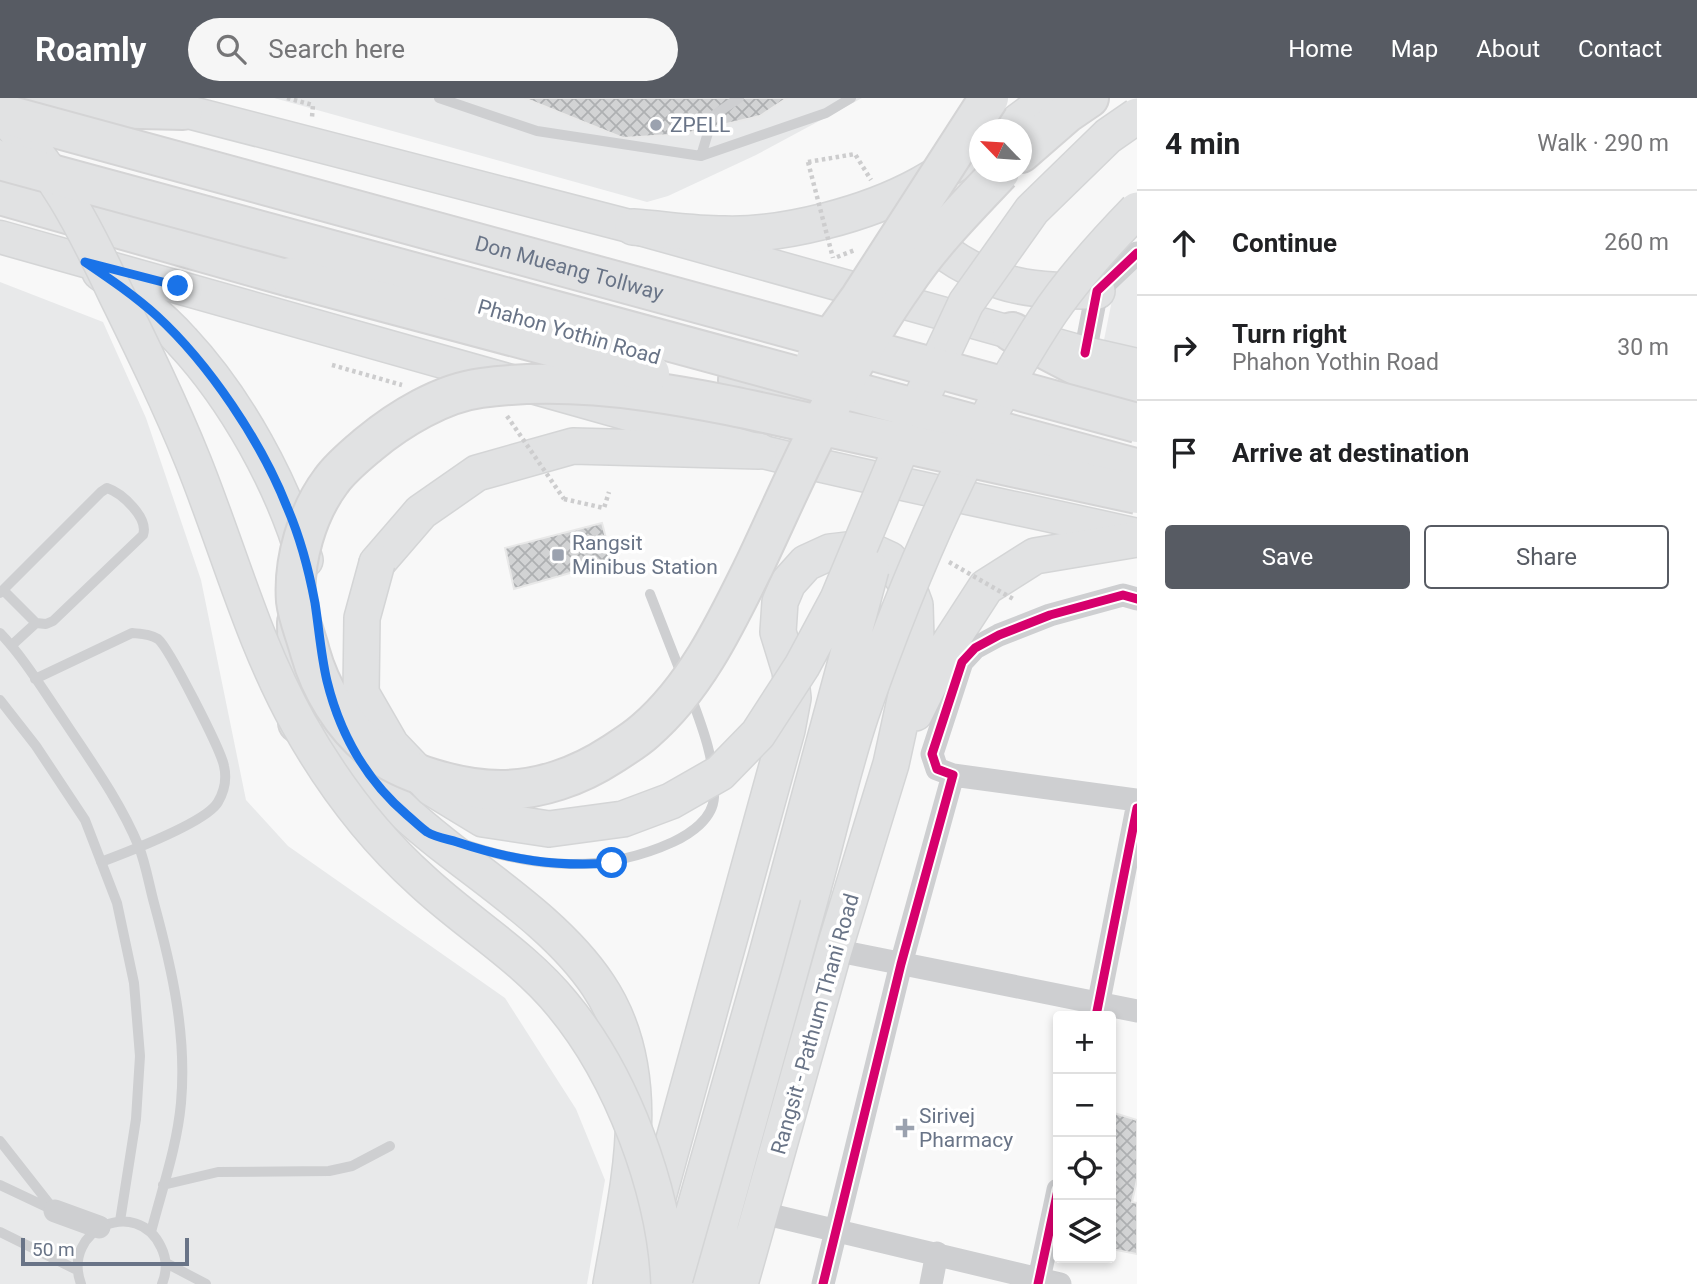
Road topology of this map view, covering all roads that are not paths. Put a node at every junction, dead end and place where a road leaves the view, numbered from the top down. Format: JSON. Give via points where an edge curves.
{"nodes":[{"id":1,"x":136,"y":98,"type":"edge"},
{"id":2,"x":439,"y":98,"type":"edge"},
{"id":3,"x":739,"y":98,"type":"edge"},
{"id":4,"x":851,"y":98,"type":"edge"},
{"id":5,"x":989,"y":98,"type":"edge"},
{"id":6,"x":1050,"y":98,"type":"edge"},
{"id":7,"x":1089,"y":98,"type":"edge"},
{"id":8,"x":4,"y":108,"type":"edge"},
{"id":9,"x":204,"y":110,"type":"edge"},
{"id":10,"x":1137,"y":116,"type":"edge"},
{"id":11,"x":1022,"y":119,"type":"edge"},
{"id":12,"x":1032,"y":143,"type":"edge"},
{"id":13,"x":969,"y":155,"type":"edge"},
{"id":14,"x":701,"y":156,"type":"junction"},
{"id":15,"x":0,"y":160,"type":"edge"},
{"id":16,"x":0,"y":176,"type":"edge"},
{"id":17,"x":991,"y":182,"type":"edge"},
{"id":18,"x":918,"y":186,"type":"junction"},
{"id":19,"x":0,"y":195,"type":"edge"},
{"id":20,"x":1137,"y":209,"type":"edge"},
{"id":21,"x":633,"y":226,"type":"junction"},
{"id":22,"x":0,"y":237,"type":"edge"},
{"id":23,"x":1137,"y":253,"type":"edge"},
{"id":24,"x":85,"y":262,"type":"junction"},
{"id":25,"x":1097,"y":291,"type":"junction"},
{"id":26,"x":1012,"y":332,"type":"junction"},
{"id":27,"x":1085,"y":353,"type":"junction"},
{"id":28,"x":1137,"y":365,"type":"edge"},
{"id":29,"x":923,"y":395,"type":"junction"},
{"id":30,"x":1137,"y":397,"type":"edge"},
{"id":31,"x":1137,"y":406,"type":"edge"},
{"id":32,"x":1137,"y":423,"type":"edge"},
{"id":33,"x":759,"y":451,"type":"junction"},
{"id":34,"x":1137,"y":469,"type":"edge"},
{"id":35,"x":1137,"y":493,"type":"edge"},
{"id":36,"x":1137,"y":537,"type":"edge"},
{"id":37,"x":1,"y":592,"type":"edge"},
{"id":38,"x":650,"y":594,"type":"dead end"},
{"id":39,"x":1137,"y":598,"type":"edge"},
{"id":40,"x":296,"y":603,"type":"junction"},
{"id":41,"x":36,"y":623,"type":"junction"},
{"id":42,"x":0,"y":633,"type":"edge"},
{"id":43,"x":12,"y":645,"type":"junction"},
{"id":44,"x":35,"y":679,"type":"junction"},
{"id":45,"x":0,"y":700,"type":"edge"},
{"id":46,"x":298,"y":723,"type":"junction"},
{"id":47,"x":787,"y":730,"type":"junction"},
{"id":48,"x":891,"y":764,"type":"junction"},
{"id":49,"x":953,"y":775,"type":"junction"},
{"id":50,"x":1137,"y":800,"type":"edge"},
{"id":51,"x":1137,"y":808,"type":"edge"},
{"id":52,"x":428,"y":832,"type":"junction"},
{"id":53,"x":139,"y":848,"type":"junction"},
{"id":54,"x":101,"y":862,"type":"junction"},
{"id":55,"x":834,"y":950,"type":"junction"},
{"id":56,"x":901,"y":964,"type":"junction"},
{"id":57,"x":1097,"y":1010,"type":"edge"},
{"id":58,"x":1137,"y":1012,"type":"edge"},
{"id":59,"x":0,"y":1141,"type":"edge"},
{"id":60,"x":390,"y":1146,"type":"dead end"},
{"id":61,"x":0,"y":1185,"type":"edge"},
{"id":62,"x":163,"y":1185,"type":"junction"},
{"id":63,"x":1057,"y":1200,"type":"edge"},
{"id":64,"x":55,"y":1211,"type":"junction"},
{"id":65,"x":762,"y":1213,"type":"junction"},
{"id":66,"x":110,"y":1224,"type":"junction"},
{"id":67,"x":0,"y":1232,"type":"edge"},
{"id":68,"x":151,"y":1232,"type":"junction"},
{"id":69,"x":836,"y":1232,"type":"junction"},
{"id":70,"x":937,"y":1253,"type":"junction"},
{"id":71,"x":166,"y":1263,"type":"junction"},
{"id":72,"x":77,"y":1269,"type":"junction"},
{"id":73,"x":1046,"y":1283,"type":"edge"},
{"id":74,"x":81,"y":1284,"type":"edge"},
{"id":75,"x":162,"y":1284,"type":"edge"},
{"id":76,"x":206,"y":1284,"type":"edge"},
{"id":77,"x":611,"y":1284,"type":"edge"},
{"id":78,"x":634,"y":1284,"type":"edge"},
{"id":79,"x":671,"y":1284,"type":"edge"},
{"id":80,"x":708,"y":1284,"type":"edge"},
{"id":81,"x":740,"y":1284,"type":"edge"},
{"id":82,"x":823,"y":1284,"type":"edge"},
{"id":83,"x":931,"y":1284,"type":"edge"}],
"edges":[{"from":1,"to":9,"type":"main road"},
{"from":2,"to":14,"type":"lane","via":[[537,131]]},
{"from":3,"to":14,"type":"lane","via":[[713,116]]},
{"from":4,"to":14,"type":"lane","via":[[826,113]]},
{"from":5,"to":19,"type":"highway","bridge":true,"via":[[860,299],[815,360],[794,373],[740,384],[666,377]]},
{"from":6,"to":11,"type":"main road"},
{"from":7,"to":12,"type":"highway"},
{"from":8,"to":9,"type":"highway"},
{"from":8,"to":31,"type":"highway"},
{"from":8,"to":32,"type":"highway","name":"Don Mueang Tollway","bridge":true},
{"from":8,"to":46,"type":"main road","bridge":true,"via":[[43,160],[91,240],[193,459],[262,646]]},
{"from":9,"to":21,"type":"main road"},
{"from":10,"to":29,"type":"main road","bridge":true,"via":[[1108,136],[1032,210],[966,303]]},
{"from":13,"to":18,"type":"main road"},
{"from":15,"to":34,"type":"highway","bridge":true},
{"from":16,"to":35,"type":"highway","name":"Phahon Yothin Road","via":[[269,247]]},
{"from":17,"to":40,"type":"highway","bridge":true,"via":[[906,280],[868,340],[703,662],[645,732],[606,759],[572,776],[500,790],[424,776],[397,764],[354,733],[334,705],[314,668]]},
{"from":18,"to":21,"type":"main road","via":[[884,202],[786,229],[725,234]]},
{"from":18,"to":25,"type":"main road","via":[[922,227],[937,247],[956,261],[1012,285]]},
{"from":20,"to":80,"type":"main road","bridge":true,"via":[[1046,318],[994,407],[906,592],[861,716],[721,1221]]},
{"from":21,"to":26,"type":"main road"},
{"from":22,"to":24,"type":"main road"},
{"from":23,"to":25,"type":"street"},
{"from":24,"to":33,"type":"main road"},
{"from":24,"to":52,"type":"main road","via":[[132,295],[183,341],[256,445],[297,532],[327,680],[346,739],[379,788]]},
{"from":25,"to":27,"type":"street"},
{"from":26,"to":27,"type":"main road"},
{"from":26,"to":30,"type":"highway"},
{"from":27,"to":28,"type":"main road"},
{"from":29,"to":33,"type":"main road","bridge":true,"via":[[838,598],[802,666],[758,734],[720,773],[671,801],[623,819],[549,829],[483,819],[432,788],[391,745],[361,693],[362,618],[377,563],[421,512],[477,473],[573,446]]},
{"from":29,"to":79,"type":"main road","bridge":true,"via":[[855,621],[766,958]]},
{"from":33,"to":36,"type":"main road"},
{"from":35,"to":40,"type":"highway","bridge":true,"via":[[685,398],[605,387],[530,384],[474,388],[391,426],[330,482],[307,527]]},
{"from":36,"to":48,"type":"main road","via":[[1035,555],[986,587],[950,644]]},
{"from":37,"to":41,"type":"lane"},
{"from":37,"to":41,"type":"lane","via":[[101,492],[107,488],[117,492],[144,520],[143,535],[53,621]]},
{"from":38,"to":52,"type":"lane","via":[[708,741],[714,799],[705,818],[689,835],[647,854],[573,866],[481,850]]},
{"from":39,"to":49,"type":"street","via":[[1123,595],[1050,615],[975,648],[962,662],[932,754],[937,769]]},
{"from":40,"to":46,"type":"highway","bridge":true},
{"from":41,"to":43,"type":"lane"},
{"from":42,"to":43,"type":"lane"},
{"from":43,"to":44,"type":"lane"},
{"from":44,"to":53,"type":"lane","via":[[114,797]]},
{"from":44,"to":53,"type":"lane","via":[[132,633],[159,640],[173,657],[224,765],[225,788],[217,805],[201,817]]},
{"from":45,"to":54,"type":"lane","via":[[85,820]]},
{"from":46,"to":79,"type":"main road","bridge":true,"via":[[361,817],[421,881],[530,971],[584,1034],[625,1107],[642,1151]]},
{"from":47,"to":48,"type":"main road","via":[[815,710],[838,706],[872,726]]},
{"from":47,"to":48,"type":"main road","via":[[793,698],[778,632],[780,602],[788,583],[806,563],[830,552],[864,548],[890,560],[915,605],[916,639]]},
{"from":47,"to":78,"type":"main road"},
{"from":48,"to":55,"type":"main road","name":"Rangsit - Pathum Thani Road"},
{"from":49,"to":50,"type":"street"},
{"from":49,"to":56,"type":"street"},
{"from":51,"to":57,"type":"street"},
{"from":52,"to":77,"type":"main road","via":[[539,920],[598,984],[619,1023],[629,1057],[634,1108],[631,1165]]},
{"from":53,"to":54,"type":"lane"},
{"from":53,"to":62,"type":"lane","via":[[171,964],[182,1058],[177,1133]]},
{"from":54,"to":66,"type":"lane","via":[[117,903],[134,983],[140,1056],[136,1119]]},
{"from":55,"to":56,"type":"street"},
{"from":55,"to":65,"type":"main road","name":"Rangsit - Pathum Thani Road"},
{"from":56,"to":57,"type":"street"},
{"from":56,"to":69,"type":"street"},
{"from":57,"to":58,"type":"street"},
{"from":59,"to":64,"type":"lane"},
{"from":60,"to":62,"type":"lane","via":[[352,1166],[329,1171],[218,1172]]},
{"from":61,"to":64,"type":"lane"},
{"from":62,"to":68,"type":"lane"},
{"from":63,"to":73,"type":"street"},
{"from":64,"to":66,"type":"street"},
{"from":65,"to":69,"type":"street"},
{"from":65,"to":81,"type":"main road","name":"Rangsit - Pathum Thani Road"},
{"from":66,"to":68,"type":"lane","via":[[131,1222]]},
{"from":66,"to":72,"type":"lane","via":[[82,1245]]},
{"from":67,"to":72,"type":"lane"},
{"from":68,"to":71,"type":"lane"},
{"from":69,"to":70,"type":"street"},
{"from":69,"to":82,"type":"street"},
{"from":70,"to":73,"type":"street"},
{"from":70,"to":83,"type":"street"},
{"from":71,"to":75,"type":"lane"},
{"from":71,"to":76,"type":"lane"},
{"from":72,"to":74,"type":"lane"}]}
